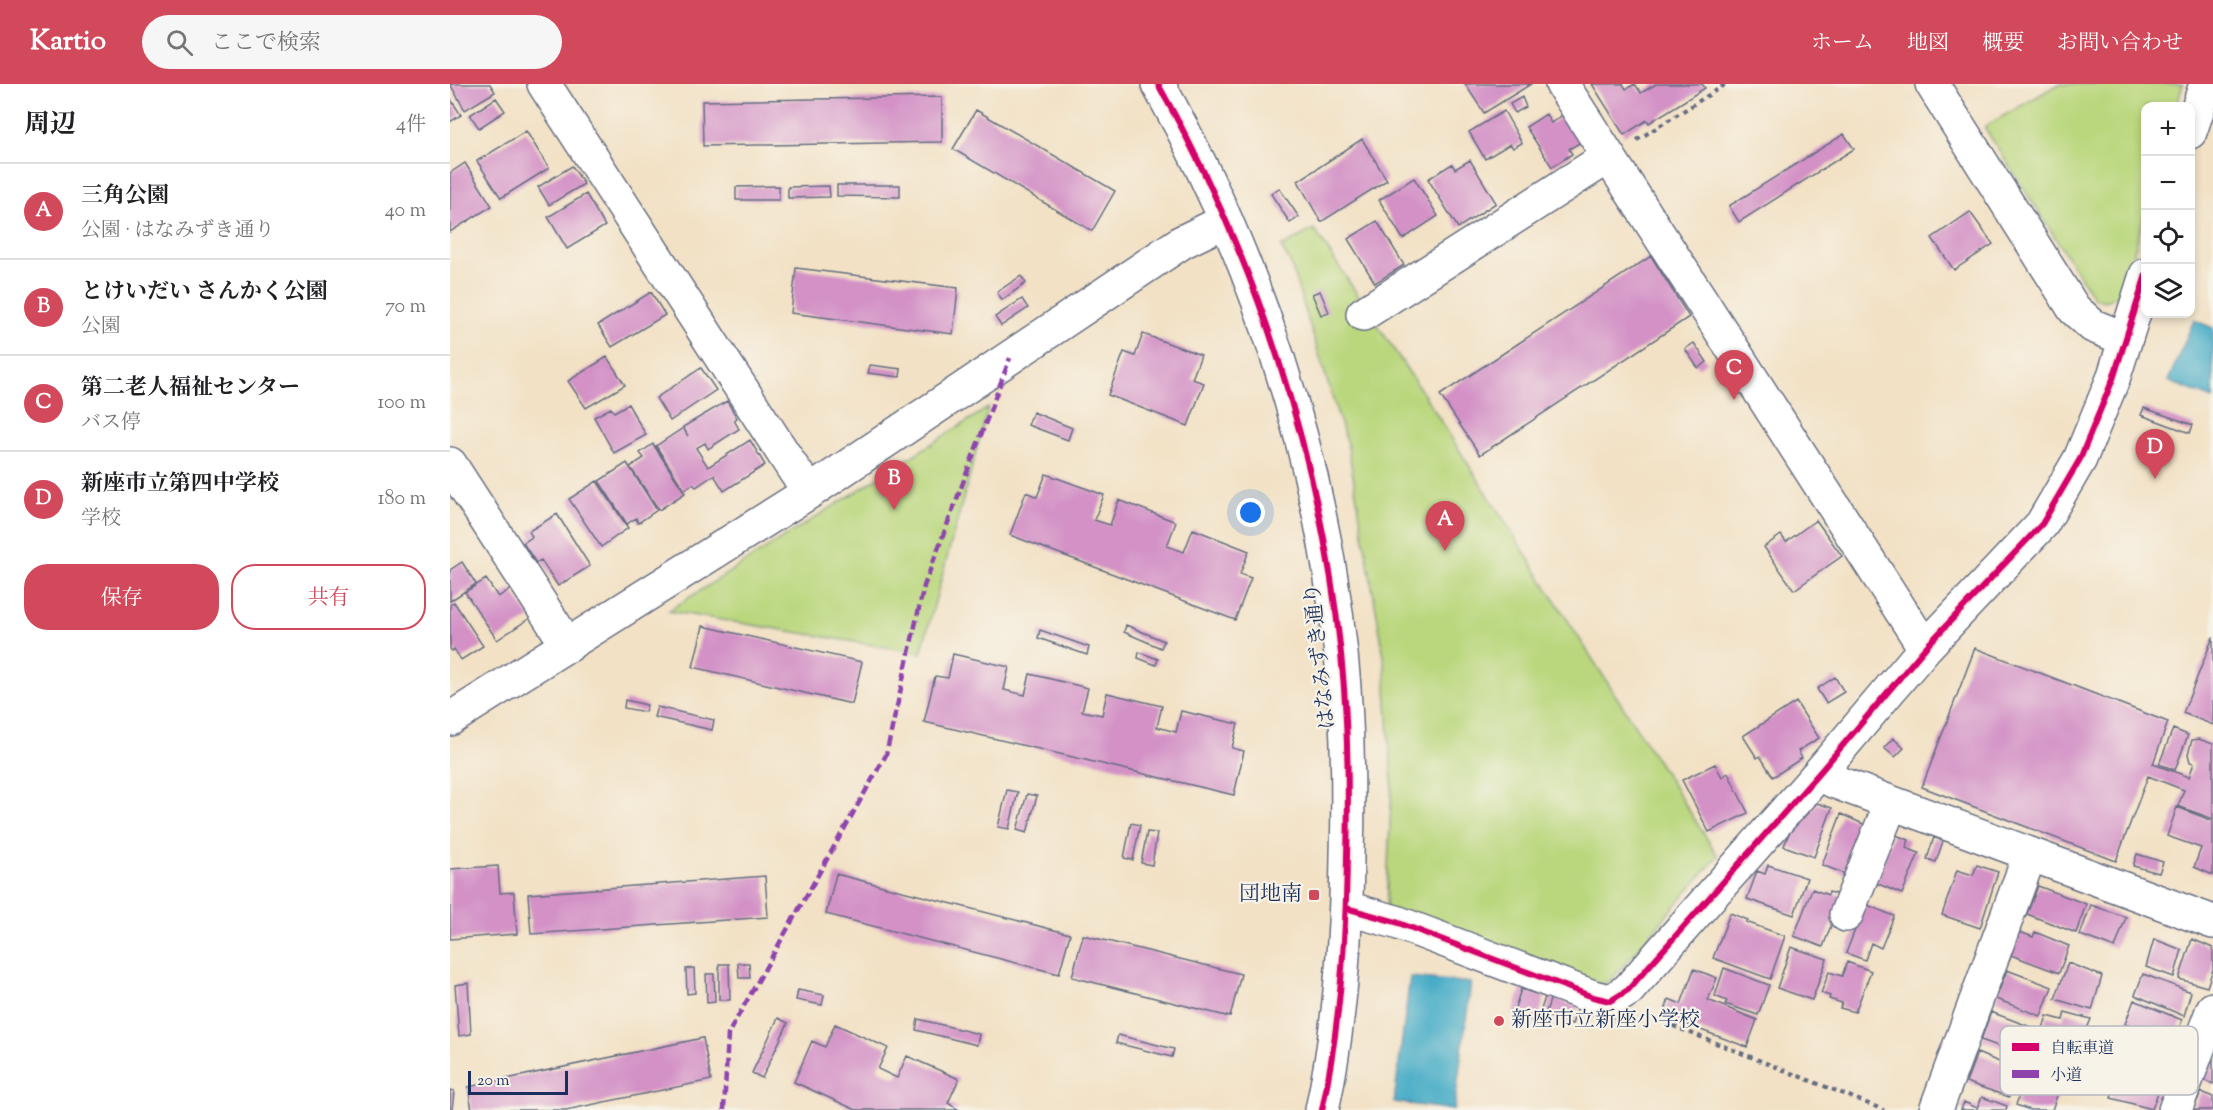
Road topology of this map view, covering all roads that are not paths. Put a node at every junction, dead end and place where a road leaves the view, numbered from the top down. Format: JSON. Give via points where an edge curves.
{"nodes":[{"id":1,"x":544,"y":84,"type":"edge"},
{"id":2,"x":1158,"y":84,"type":"edge"},
{"id":3,"x":1562,"y":84,"type":"edge"},
{"id":4,"x":1932,"y":84,"type":"edge"},
{"id":5,"x":2206,"y":84,"type":"edge"},
{"id":6,"x":2195,"y":117,"type":"edge"},
{"id":7,"x":1608,"y":158,"type":"junction"},
{"id":8,"x":1225,"y":221,"type":"junction"},
{"id":9,"x":2141,"y":288,"type":"edge"},
{"id":10,"x":1362,"y":314,"type":"dead end"},
{"id":11,"x":2125,"y":339,"type":"junction"},
{"id":12,"x":450,"y":464,"type":"edge"},
{"id":13,"x":811,"y":491,"type":"junction"},
{"id":14,"x":568,"y":646,"type":"junction"},
{"id":15,"x":1925,"y":648,"type":"junction"},
{"id":16,"x":450,"y":719,"type":"edge"},
{"id":17,"x":1821,"y":771,"type":"junction"},
{"id":18,"x":1891,"y":803,"type":"junction"},
{"id":19,"x":2030,"y":854,"type":"junction"},
{"id":20,"x":1346,"y":908,"type":"junction"},
{"id":21,"x":1846,"y":915,"type":"dead end"},
{"id":22,"x":2213,"y":922,"type":"edge"},
{"id":23,"x":2213,"y":1009,"type":"edge"},
{"id":24,"x":2198,"y":1049,"type":"edge"},
{"id":25,"x":2181,"y":1095,"type":"edge"},
{"id":26,"x":1322,"y":1110,"type":"edge"},
{"id":27,"x":1936,"y":1110,"type":"edge"},
{"id":28,"x":2175,"y":1110,"type":"edge"}],
"edges":[{"from":1,"to":13,"type":"street"},
{"from":2,"to":8,"type":"street","name":"はなみずき通り"},
{"from":3,"to":7,"type":"street"},
{"from":4,"to":11,"type":"street","via":[[2074,309],[2093,326]]},
{"from":5,"to":6,"type":"street"},
{"from":7,"to":10,"type":"street"},
{"from":7,"to":15,"type":"street"},
{"from":8,"to":13,"type":"street","via":[[1182,242]]},
{"from":8,"to":20,"type":"street","name":"はなみずき通り","via":[[1274,344],[1320,524],[1341,653],[1349,769]]},
{"from":9,"to":11,"type":"street"},
{"from":11,"to":15,"type":"street","via":[[2080,459],[2042,524]]},
{"from":12,"to":14,"type":"street"},
{"from":13,"to":14,"type":"street"},
{"from":14,"to":16,"type":"street"},
{"from":15,"to":17,"type":"street"},
{"from":17,"to":18,"type":"street","via":[[1833,781]]},
{"from":17,"to":20,"type":"street","via":[[1628,990],[1610,1000],[1593,997],[1396,921]]},
{"from":18,"to":19,"type":"street"},
{"from":18,"to":21,"type":"street"},
{"from":19,"to":22,"type":"street"},
{"from":19,"to":27,"type":"street"},
{"from":20,"to":26,"type":"street","name":"はなみずき通り","via":[[1338,1010]]},
{"from":23,"to":24,"type":"street"},
{"from":25,"to":28,"type":"street"}]}
